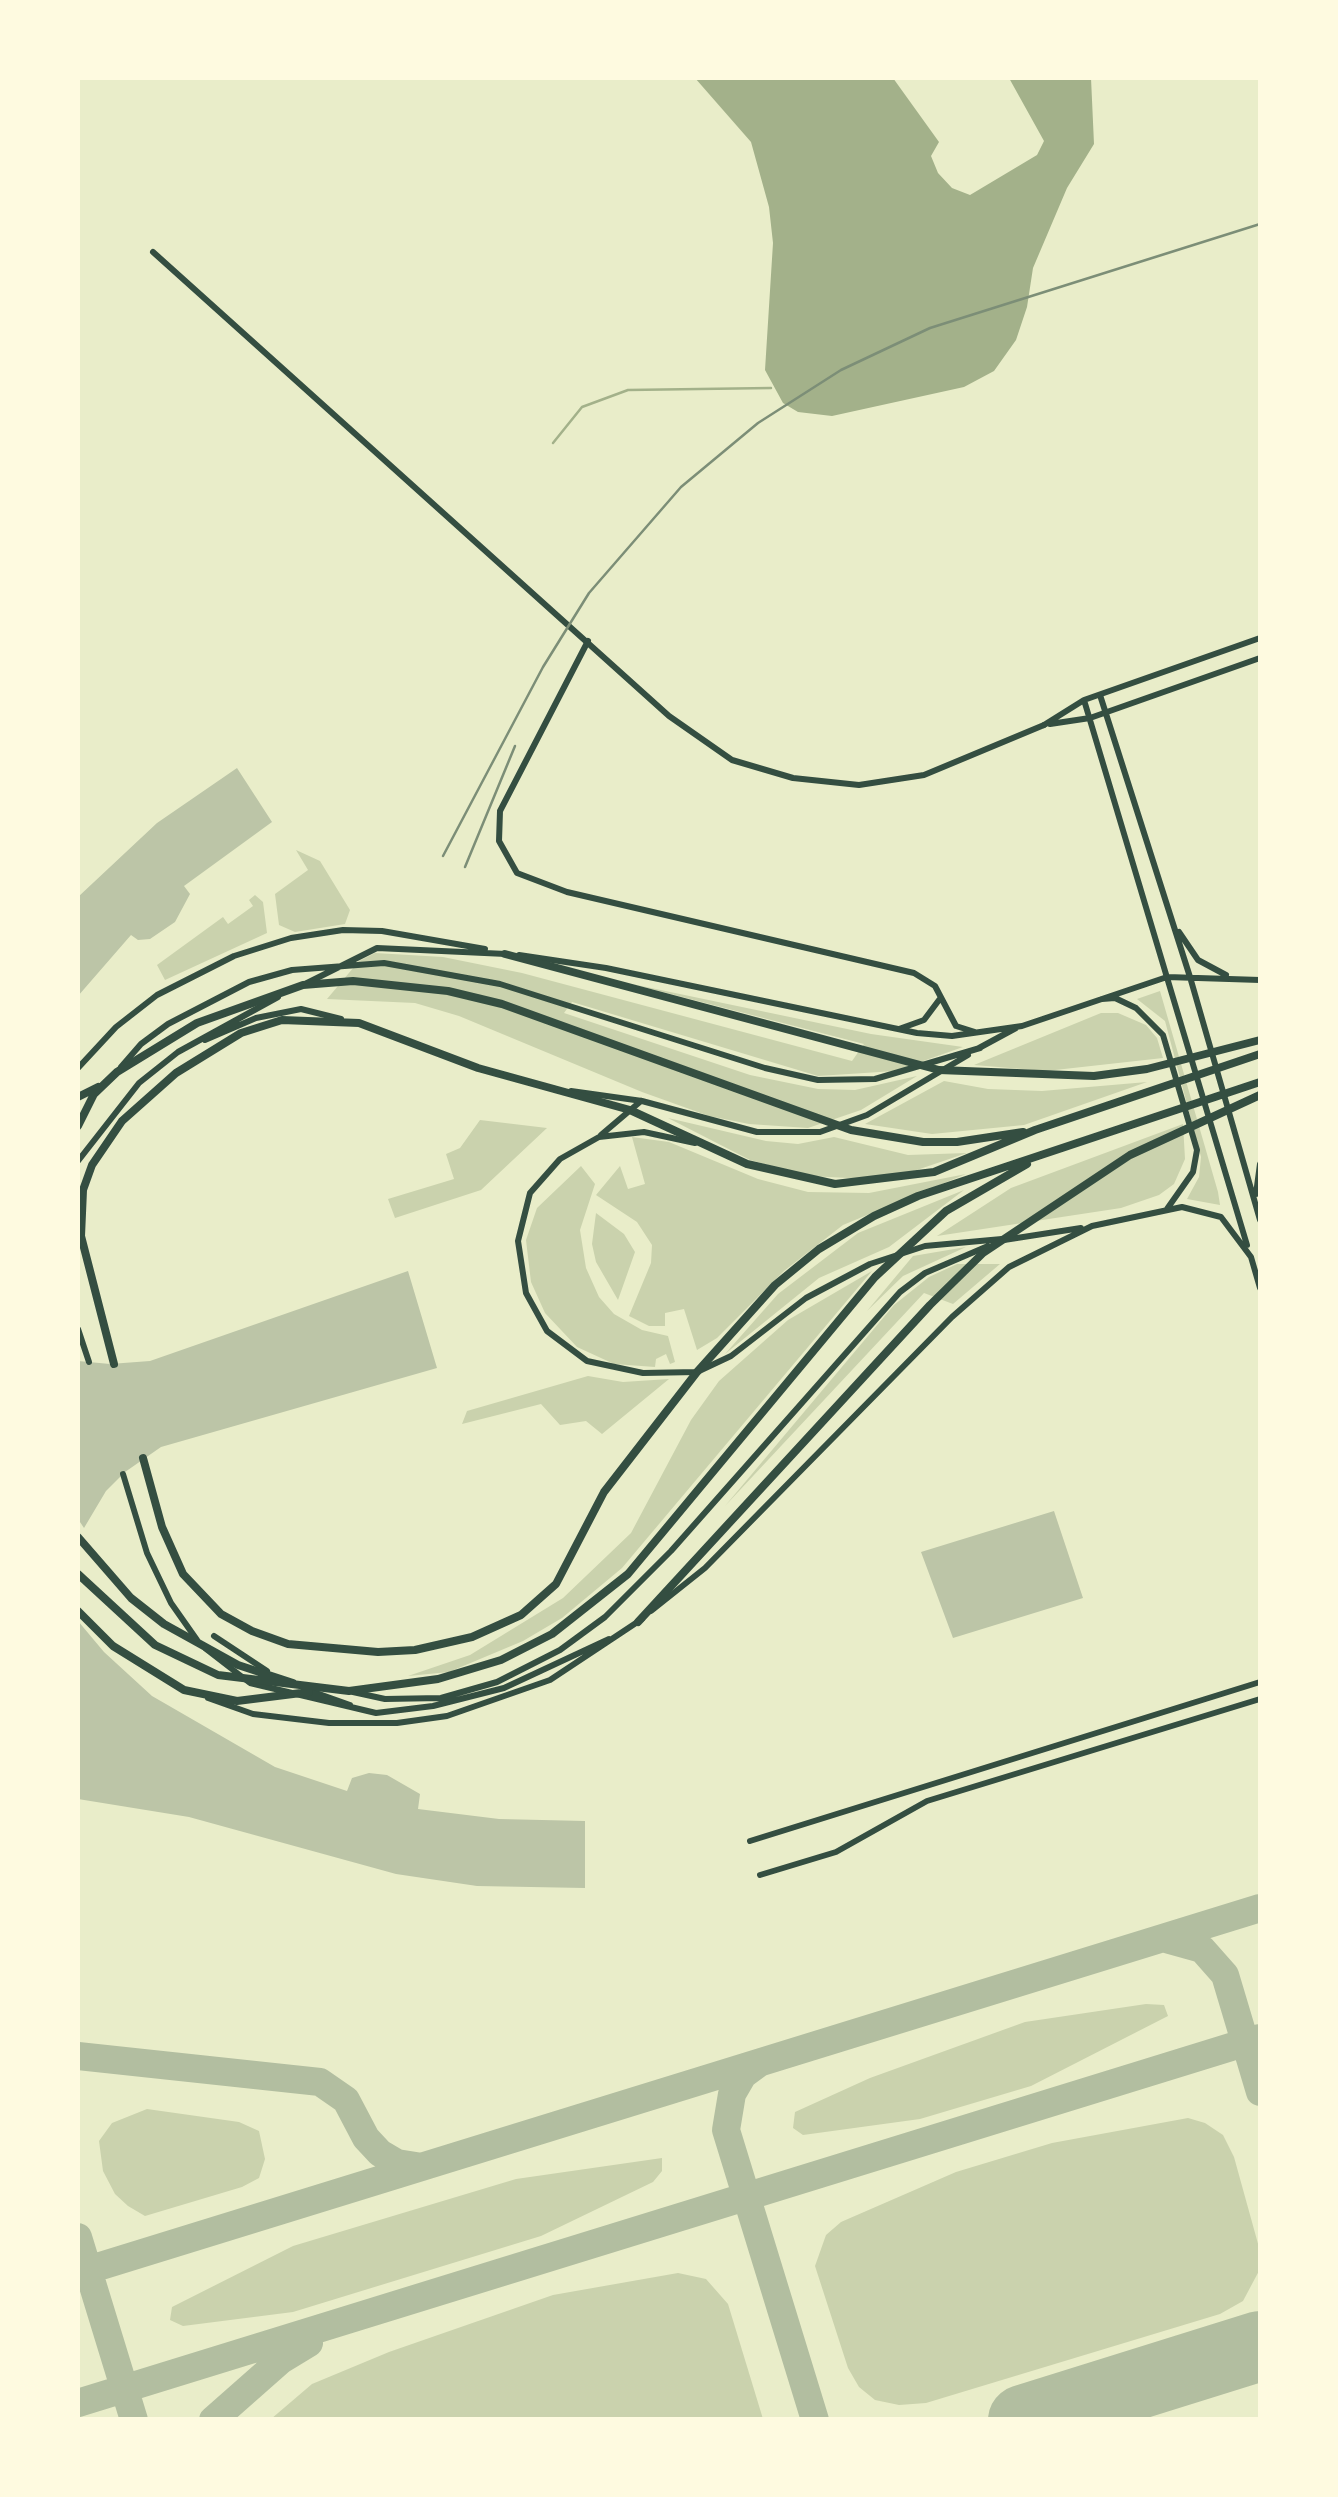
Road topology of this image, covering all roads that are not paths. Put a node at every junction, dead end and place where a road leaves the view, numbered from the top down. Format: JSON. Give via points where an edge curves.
{"nodes":[{"id":1,"x":153,"y":252,"type":"dead end"},
{"id":2,"x":1260,"y":638,"type":"edge"},
{"id":3,"x":588,"y":641,"type":"junction"},
{"id":4,"x":1260,"y":658,"type":"edge"},
{"id":5,"x":1100,"y":695,"type":"junction"},
{"id":6,"x":1084,"y":700,"type":"junction"},
{"id":7,"x":1106,"y":714,"type":"junction"},
{"id":8,"x":1090,"y":718,"type":"junction"},
{"id":9,"x":1044,"y":725,"type":"junction"},
{"id":10,"x":1171,"y":918,"type":"junction"},
{"id":11,"x":506,"y":954,"type":"junction"},
{"id":12,"x":1167,"y":976,"type":"junction"},
{"id":13,"x":1190,"y":977,"type":"junction"},
{"id":14,"x":1242,"y":979,"type":"junction"},
{"id":15,"x":1260,"y":980,"type":"edge"},
{"id":16,"x":940,"y":999,"type":"junction"},
{"id":17,"x":1093,"y":999,"type":"junction"},
{"id":18,"x":342,"y":1020,"type":"junction"},
{"id":19,"x":1022,"y":1026,"type":"junction"},
{"id":20,"x":898,"y":1029,"type":"junction"},
{"id":21,"x":981,"y":1033,"type":"junction"},
{"id":22,"x":1260,"y":1040,"type":"edge"},
{"id":23,"x":980,"y":1048,"type":"junction"},
{"id":24,"x":178,"y":1052,"type":"junction"},
{"id":25,"x":1260,"y":1054,"type":"edge"},
{"id":26,"x":78,"y":1068,"type":"edge"},
{"id":27,"x":117,"y":1072,"type":"junction"},
{"id":28,"x":1260,"y":1082,"type":"edge"},
{"id":29,"x":532,"y":1085,"type":"junction"},
{"id":30,"x":102,"y":1086,"type":"junction"},
{"id":31,"x":94,"y":1094,"type":"junction"},
{"id":32,"x":1260,"y":1095,"type":"edge"},
{"id":33,"x":78,"y":1097,"type":"edge"},
{"id":34,"x":642,"y":1101,"type":"junction"},
{"id":35,"x":630,"y":1110,"type":"junction"},
{"id":36,"x":78,"y":1111,"type":"edge"},
{"id":37,"x":78,"y":1126,"type":"edge"},
{"id":38,"x":1035,"y":1130,"type":"junction"},
{"id":39,"x":599,"y":1137,"type":"junction"},
{"id":40,"x":701,"y":1144,"type":"junction"},
{"id":41,"x":1040,"y":1157,"type":"junction"},
{"id":42,"x":78,"y":1162,"type":"edge"},
{"id":43,"x":1260,"y":1164,"type":"edge"},
{"id":44,"x":1256,"y":1205,"type":"junction"},
{"id":45,"x":1166,"y":1210,"type":"junction"},
{"id":46,"x":1260,"y":1220,"type":"edge"},
{"id":47,"x":1092,"y":1226,"type":"junction"},
{"id":48,"x":1008,"y":1239,"type":"junction"},
{"id":49,"x":1251,"y":1257,"type":"junction"},
{"id":50,"x":1260,"y":1288,"type":"edge"},
{"id":51,"x":78,"y":1328,"type":"edge"},
{"id":52,"x":89,"y":1362,"type":"dead end"},
{"id":53,"x":114,"y":1364,"type":"dead end"},
{"id":54,"x":698,"y":1372,"type":"junction"},
{"id":55,"x":143,"y":1458,"type":"dead end"},
{"id":56,"x":122,"y":1474,"type":"dead end"},
{"id":57,"x":78,"y":1538,"type":"edge"},
{"id":58,"x":78,"y":1574,"type":"edge"},
{"id":59,"x":78,"y":1612,"type":"edge"},
{"id":60,"x":638,"y":1622,"type":"junction"},
{"id":61,"x":623,"y":1633,"type":"junction"},
{"id":62,"x":214,"y":1636,"type":"dead end"},
{"id":63,"x":1260,"y":1682,"type":"edge"},
{"id":64,"x":312,"y":1689,"type":"junction"},
{"id":65,"x":323,"y":1690,"type":"junction"},
{"id":66,"x":350,"y":1691,"type":"junction"},
{"id":67,"x":1260,"y":1699,"type":"edge"},
{"id":68,"x":376,"y":1713,"type":"junction"},
{"id":69,"x":750,"y":1841,"type":"dead end"},
{"id":70,"x":760,"y":1875,"type":"dead end"}],
"edges":[{"from":1,"to":3,"type":"main road"},
{"from":2,"to":5,"type":"main road"},
{"from":3,"to":9,"type":"main road","via":[[669,716],[732,760],[793,778],[859,785],[924,775]]},
{"from":3,"to":16,"type":"main road","via":[[500,810],[499,841],[517,874],[567,892],[898,967],[929,980]]},
{"from":4,"to":7,"type":"main road"},
{"from":5,"to":6,"type":"main road"},
{"from":5,"to":7,"type":"main road"},
{"from":6,"to":8,"type":"main road"},
{"from":6,"to":9,"type":"main road"},
{"from":7,"to":8,"type":"main road"},
{"from":7,"to":10,"type":"main road"},
{"from":8,"to":9,"type":"main road"},
{"from":8,"to":12,"type":"main road"},
{"from":10,"to":13,"type":"main road"},
{"from":10,"to":14,"type":"main road","via":[[1198,960],[1215,973]]},
{"from":11,"to":20,"type":"main road","via":[[606,968]]},
{"from":11,"to":22,"type":"highway","via":[[938,1070],[1054,1077],[1147,1070]]},
{"from":11,"to":24,"type":"main road","via":[[377,948]]},
{"from":11,"to":26,"type":"main road","via":[[382,931],[291,938],[169,988],[116,1027]]},
{"from":12,"to":13,"type":"main road"},
{"from":12,"to":17,"type":"main road"},
{"from":12,"to":49,"type":"main road"},
{"from":13,"to":14,"type":"main road"},
{"from":13,"to":44,"type":"main road"},
{"from":14,"to":15,"type":"main road"},
{"from":16,"to":20,"type":"main road","via":[[924,1020]]},
{"from":16,"to":21,"type":"main road","via":[[956,1026]]},
{"from":17,"to":19,"type":"main road"},
{"from":17,"to":45,"type":"main road","via":[[1126,1002],[1164,1035],[1197,1150],[1194,1172]]},
{"from":18,"to":24,"type":"main road","via":[[302,1009],[280,1012]]},
{"from":18,"to":29,"type":"highway"},
{"from":18,"to":53,"type":"highway","via":[[282,1020],[241,1033],[146,1095],[108,1139],[92,1165],[80,1213],[84,1256]]},
{"from":19,"to":21,"type":"main road"},
{"from":19,"to":23,"type":"main road"},
{"from":20,"to":21,"type":"main road"},
{"from":23,"to":27,"type":"main road","via":[[875,1079],[818,1080],[438,970],[334,964],[250,982],[207,1000],[141,1044]]},
{"from":23,"to":34,"type":"main road","via":[[867,1115],[820,1132],[757,1132]]},
{"from":24,"to":42,"type":"main road","via":[[138,1083]]},
{"from":25,"to":38,"type":"highway"},
{"from":27,"to":30,"type":"highway"},
{"from":27,"to":38,"type":"highway","via":[[198,1023],[270,994],[304,985],[393,983],[502,1004],[850,1130],[923,1142]]},
{"from":28,"to":41,"type":"highway"},
{"from":29,"to":34,"type":"main road"},
{"from":29,"to":35,"type":"highway"},
{"from":30,"to":31,"type":"highway"},
{"from":30,"to":33,"type":"highway"},
{"from":31,"to":36,"type":"highway"},
{"from":31,"to":37,"type":"highway"},
{"from":32,"to":60,"type":"highway","via":[[1130,1155],[984,1254]]},
{"from":34,"to":35,"type":"main road"},
{"from":35,"to":39,"type":"main road"},
{"from":35,"to":40,"type":"highway"},
{"from":38,"to":40,"type":"highway","via":[[934,1172],[860,1184],[790,1177]]},
{"from":39,"to":40,"type":"main road","via":[[644,1132]]},
{"from":39,"to":54,"type":"main road","via":[[560,1159],[530,1193],[518,1241],[526,1292],[547,1330],[587,1362],[643,1373]]},
{"from":41,"to":54,"type":"highway","via":[[918,1196],[818,1249]]},
{"from":41,"to":66,"type":"highway","via":[[924,1230],[875,1277],[683,1513],[628,1574],[583,1611],[501,1660],[438,1679]]},
{"from":43,"to":44,"type":"main road"},
{"from":44,"to":46,"type":"main road"},
{"from":45,"to":47,"type":"main road"},
{"from":45,"to":49,"type":"main road","via":[[1196,1207],[1221,1217]]},
{"from":47,"to":48,"type":"main road"},
{"from":47,"to":60,"type":"main road","via":[[1010,1267],[980,1290],[705,1568]]},
{"from":48,"to":54,"type":"main road","via":[[924,1246],[870,1264],[806,1298],[732,1356]]},
{"from":48,"to":66,"type":"main road","via":[[925,1273],[900,1292],[605,1617],[498,1682],[441,1698],[385,1699]]},
{"from":49,"to":50,"type":"main road"},
{"from":51,"to":52,"type":"main road"},
{"from":54,"to":55,"type":"highway","via":[[604,1492],[571,1560],[537,1604],[484,1633],[416,1650],[288,1644],[221,1614],[171,1555]]},
{"from":56,"to":68,"type":"main road","via":[[147,1553],[172,1603],[222,1666],[285,1694]]},
{"from":57,"to":64,"type":"highway","via":[[164,1624],[238,1665]]},
{"from":58,"to":64,"type":"highway","via":[[122,1619],[190,1665],[218,1676]]},
{"from":59,"to":61,"type":"main road","via":[[151,1667],[230,1708],[352,1724],[447,1716],[501,1699],[550,1680]]},
{"from":59,"to":65,"type":"highway","via":[[113,1646],[184,1690],[236,1701]]},
{"from":60,"to":61,"type":"main road"},
{"from":61,"to":68,"type":"main road","via":[[504,1688]]},
{"from":62,"to":68,"type":"main road","via":[[282,1680]]},
{"from":63,"to":69,"type":"main road"},
{"from":64,"to":65,"type":"highway"},
{"from":65,"to":66,"type":"highway"},
{"from":67,"to":70,"type":"main road","via":[[927,1801],[836,1852]]}]}
